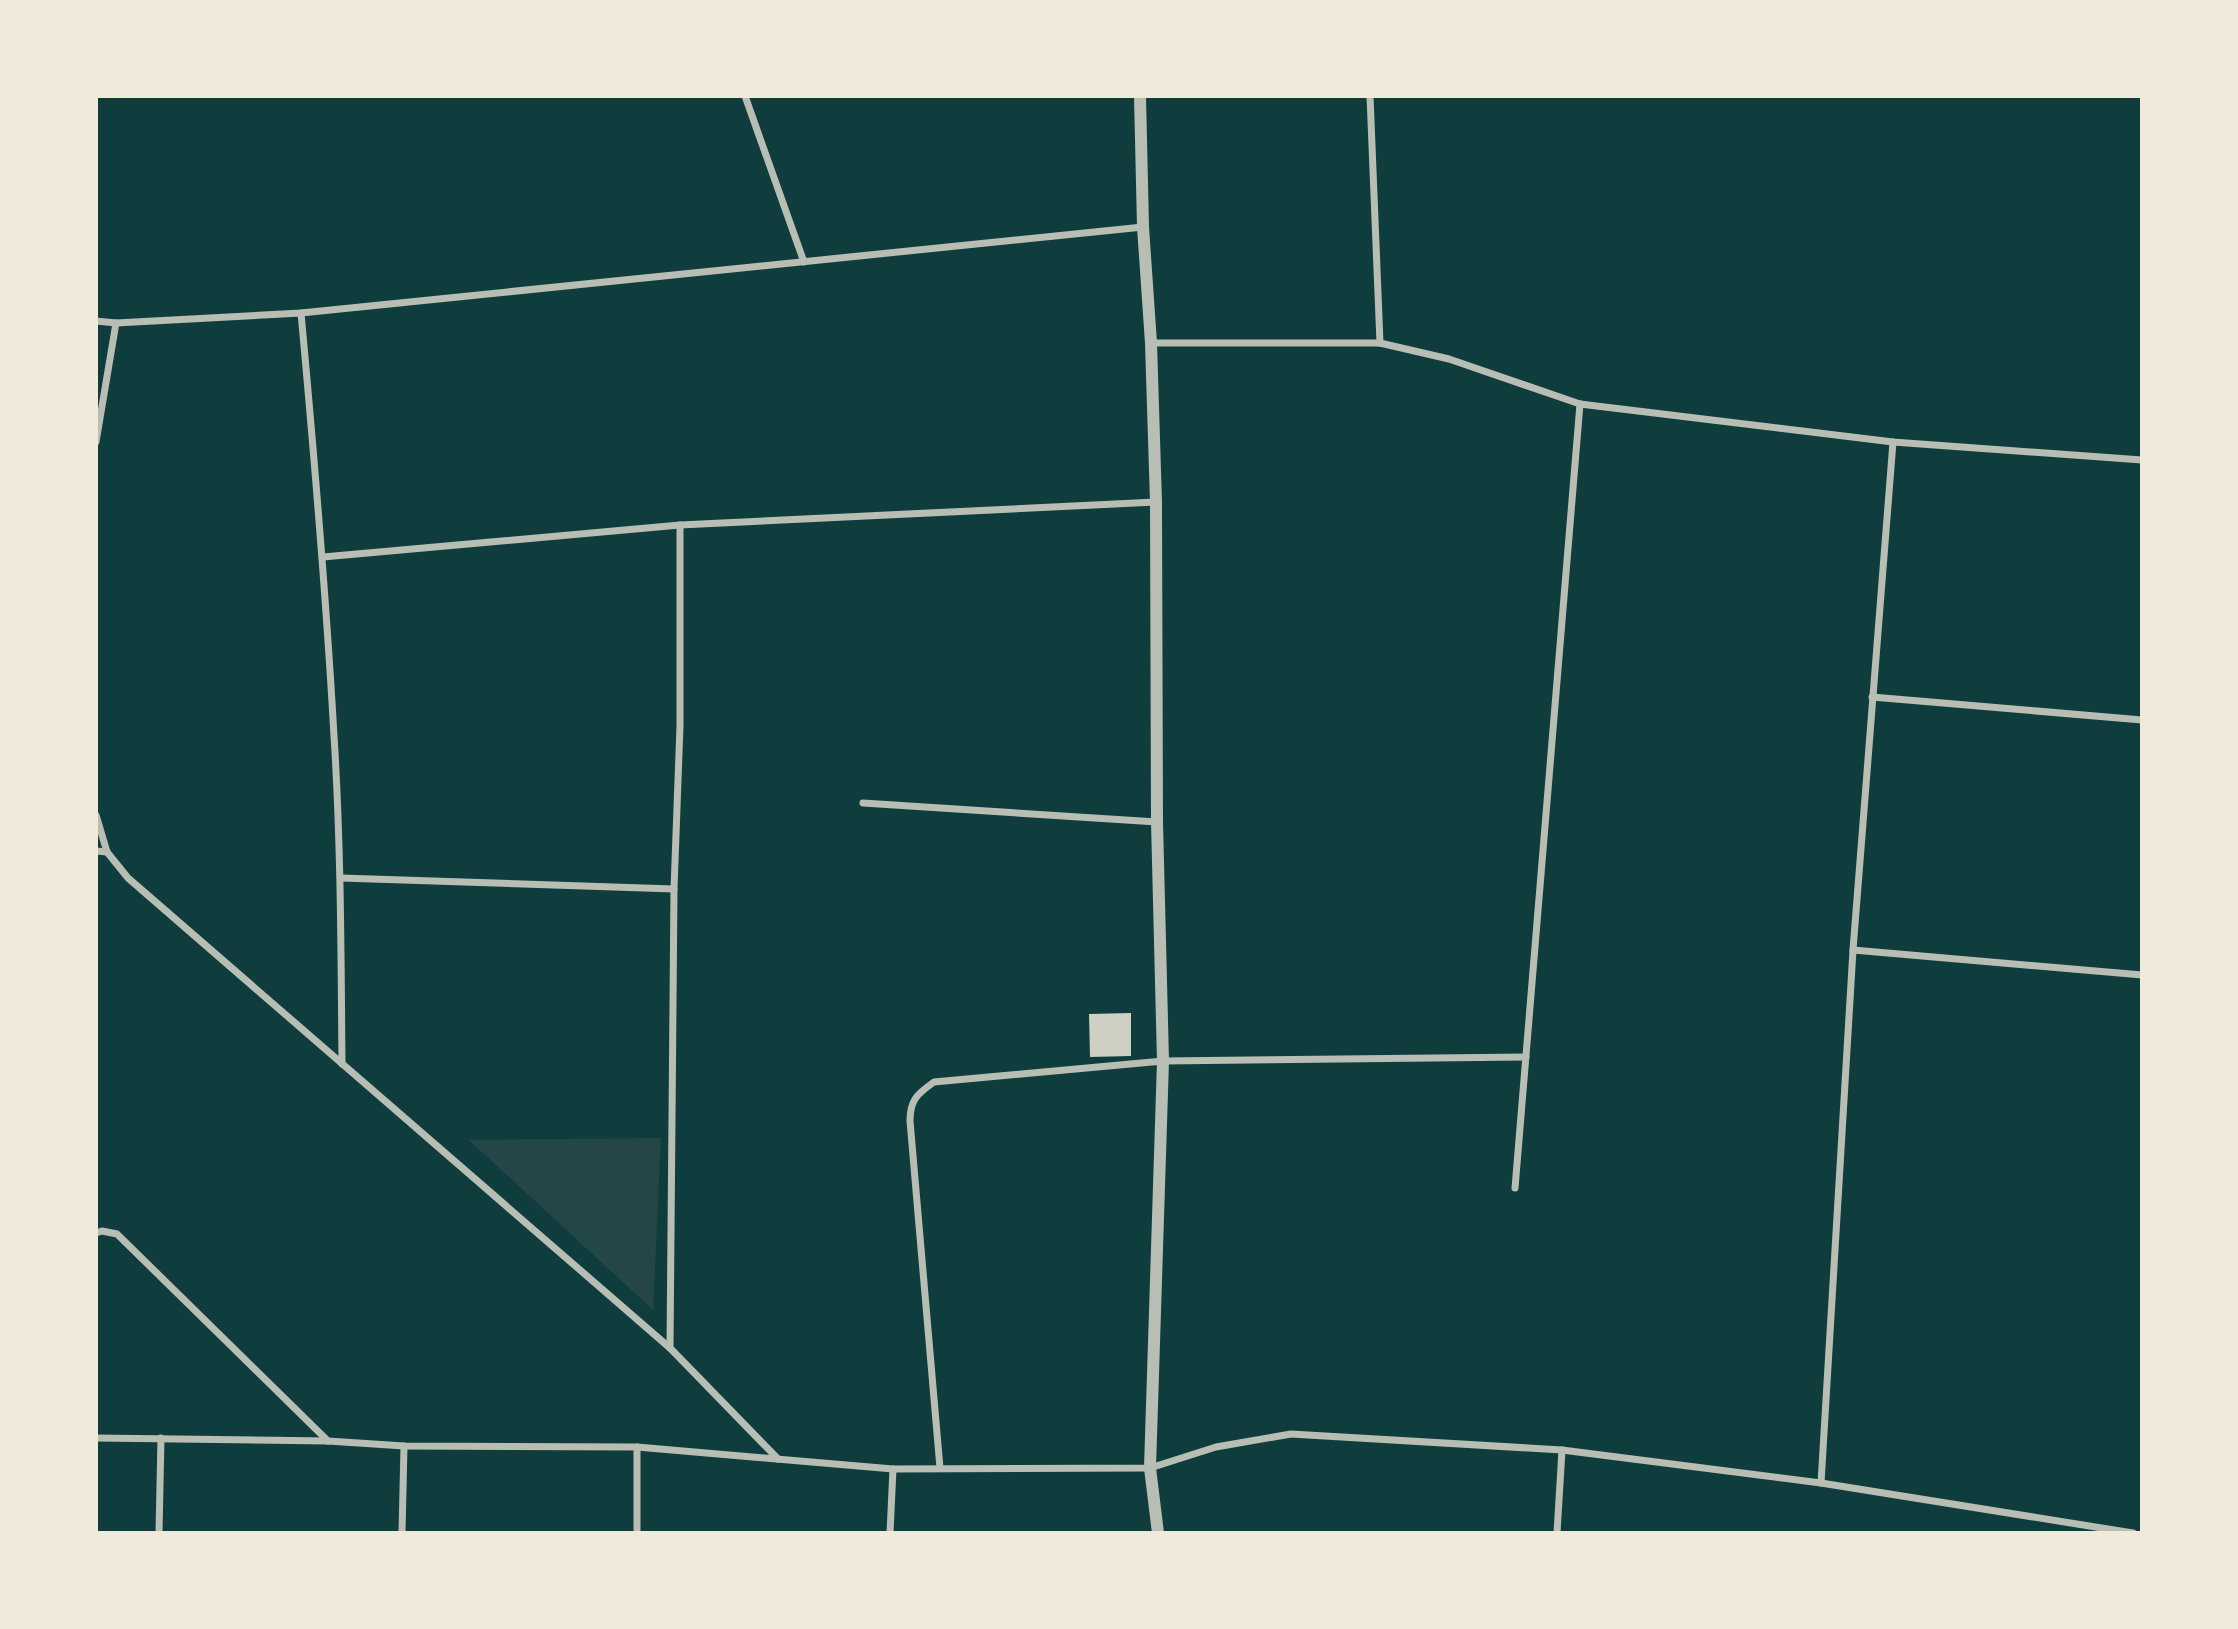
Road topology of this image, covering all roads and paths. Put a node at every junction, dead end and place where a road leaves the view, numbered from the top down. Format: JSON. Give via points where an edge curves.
{"nodes":[{"id":1,"x":745,"y":96,"type":"edge"},
{"id":2,"x":1140,"y":96,"type":"edge"},
{"id":3,"x":1370,"y":96,"type":"edge"},
{"id":4,"x":1143,"y":227,"type":"junction"},
{"id":5,"x":804,"y":262,"type":"junction"},
{"id":6,"x":301,"y":313,"type":"junction"},
{"id":7,"x":96,"y":321,"type":"edge"},
{"id":8,"x":116,"y":323,"type":"junction"},
{"id":9,"x":1151,"y":343,"type":"junction"},
{"id":10,"x":1380,"y":344,"type":"junction"},
{"id":11,"x":1580,"y":404,"type":"junction"},
{"id":12,"x":96,"y":442,"type":"edge"},
{"id":13,"x":1893,"y":442,"type":"junction"},
{"id":14,"x":2142,"y":460,"type":"edge"},
{"id":15,"x":1156,"y":502,"type":"junction"},
{"id":16,"x":680,"y":525,"type":"junction"},
{"id":17,"x":323,"y":557,"type":"junction"},
{"id":18,"x":1872,"y":697,"type":"junction"},
{"id":19,"x":2142,"y":720,"type":"edge"},
{"id":20,"x":863,"y":803,"type":"dead end"},
{"id":21,"x":96,"y":815,"type":"edge"},
{"id":22,"x":1157,"y":822,"type":"junction"},
{"id":23,"x":96,"y":851,"type":"edge"},
{"id":24,"x":107,"y":852,"type":"junction"},
{"id":25,"x":341,"y":878,"type":"junction"},
{"id":26,"x":674,"y":889,"type":"junction"},
{"id":27,"x":1853,"y":950,"type":"junction"},
{"id":28,"x":2142,"y":975,"type":"edge"},
{"id":29,"x":1526,"y":1057,"type":"junction"},
{"id":30,"x":1163,"y":1061,"type":"junction"},
{"id":31,"x":342,"y":1064,"type":"junction"},
{"id":32,"x":1516,"y":1188,"type":"dead end"},
{"id":33,"x":96,"y":1233,"type":"edge"},
{"id":34,"x":670,"y":1348,"type":"junction"},
{"id":35,"x":96,"y":1438,"type":"edge"},
{"id":36,"x":161,"y":1438,"type":"junction"},
{"id":37,"x":328,"y":1441,"type":"junction"},
{"id":38,"x":404,"y":1446,"type":"junction"},
{"id":39,"x":638,"y":1447,"type":"junction"},
{"id":40,"x":1563,"y":1450,"type":"junction"},
{"id":41,"x":778,"y":1460,"type":"junction"},
{"id":42,"x":940,"y":1468,"type":"junction"},
{"id":43,"x":1150,"y":1468,"type":"junction"},
{"id":44,"x":893,"y":1469,"type":"junction"},
{"id":45,"x":1821,"y":1483,"type":"junction"},
{"id":46,"x":159,"y":1533,"type":"edge"},
{"id":47,"x":402,"y":1533,"type":"edge"},
{"id":48,"x":636,"y":1533,"type":"edge"},
{"id":49,"x":891,"y":1533,"type":"edge"},
{"id":50,"x":1158,"y":1533,"type":"edge"},
{"id":51,"x":1557,"y":1533,"type":"edge"},
{"id":52,"x":2133,"y":1533,"type":"edge"}],
"edges":[{"from":1,"to":5,"type":"street"},
{"from":2,"to":4,"type":"street"},
{"from":3,"to":10,"type":"street"},
{"from":4,"to":5,"type":"street"},
{"from":4,"to":9,"type":"street"},
{"from":5,"to":6,"type":"street"},
{"from":6,"to":8,"type":"street"},
{"from":6,"to":17,"type":"street"},
{"from":7,"to":8,"type":"street"},
{"from":8,"to":12,"type":"street"},
{"from":9,"to":10,"type":"street"},
{"from":9,"to":15,"type":"street"},
{"from":10,"to":11,"type":"street","via":[[1449,359]]},
{"from":11,"to":13,"type":"street"},
{"from":11,"to":29,"type":"street"},
{"from":13,"to":14,"type":"street"},
{"from":13,"to":18,"type":"street"},
{"from":15,"to":16,"type":"street"},
{"from":15,"to":22,"type":"street"},
{"from":16,"to":17,"type":"street"},
{"from":16,"to":26,"type":"street"},
{"from":17,"to":25,"type":"street"},
{"from":18,"to":19,"type":"street"},
{"from":18,"to":27,"type":"street"},
{"from":20,"to":22,"type":"street"},
{"from":21,"to":24,"type":"street"},
{"from":22,"to":30,"type":"street"},
{"from":23,"to":24,"type":"street"},
{"from":24,"to":31,"type":"street","via":[[128,878]]},
{"from":25,"to":26,"type":"street"},
{"from":25,"to":31,"type":"street"},
{"from":26,"to":34,"type":"street"},
{"from":27,"to":28,"type":"street"},
{"from":27,"to":45,"type":"street"},
{"from":29,"to":30,"type":"street"},
{"from":29,"to":32,"type":"street"},
{"from":30,"to":42,"type":"street","via":[[934,1082],[915,1095],[910,1121]]},
{"from":30,"to":43,"type":"street"},
{"from":31,"to":34,"type":"street"},
{"from":33,"to":37,"type":"street","via":[[117,1234]]},
{"from":34,"to":41,"type":"street"},
{"from":35,"to":36,"type":"street"},
{"from":36,"to":37,"type":"street"},
{"from":36,"to":46,"type":"street"},
{"from":37,"to":38,"type":"street"},
{"from":38,"to":39,"type":"street"},
{"from":38,"to":47,"type":"street"},
{"from":39,"to":41,"type":"street"},
{"from":39,"to":48,"type":"street"},
{"from":40,"to":43,"type":"street","via":[[1291,1434],[1216,1447]]},
{"from":40,"to":45,"type":"street"},
{"from":40,"to":51,"type":"street"},
{"from":41,"to":44,"type":"street"},
{"from":42,"to":43,"type":"street"},
{"from":42,"to":44,"type":"street"},
{"from":43,"to":50,"type":"street"},
{"from":44,"to":49,"type":"street"},
{"from":45,"to":52,"type":"street"}]}
